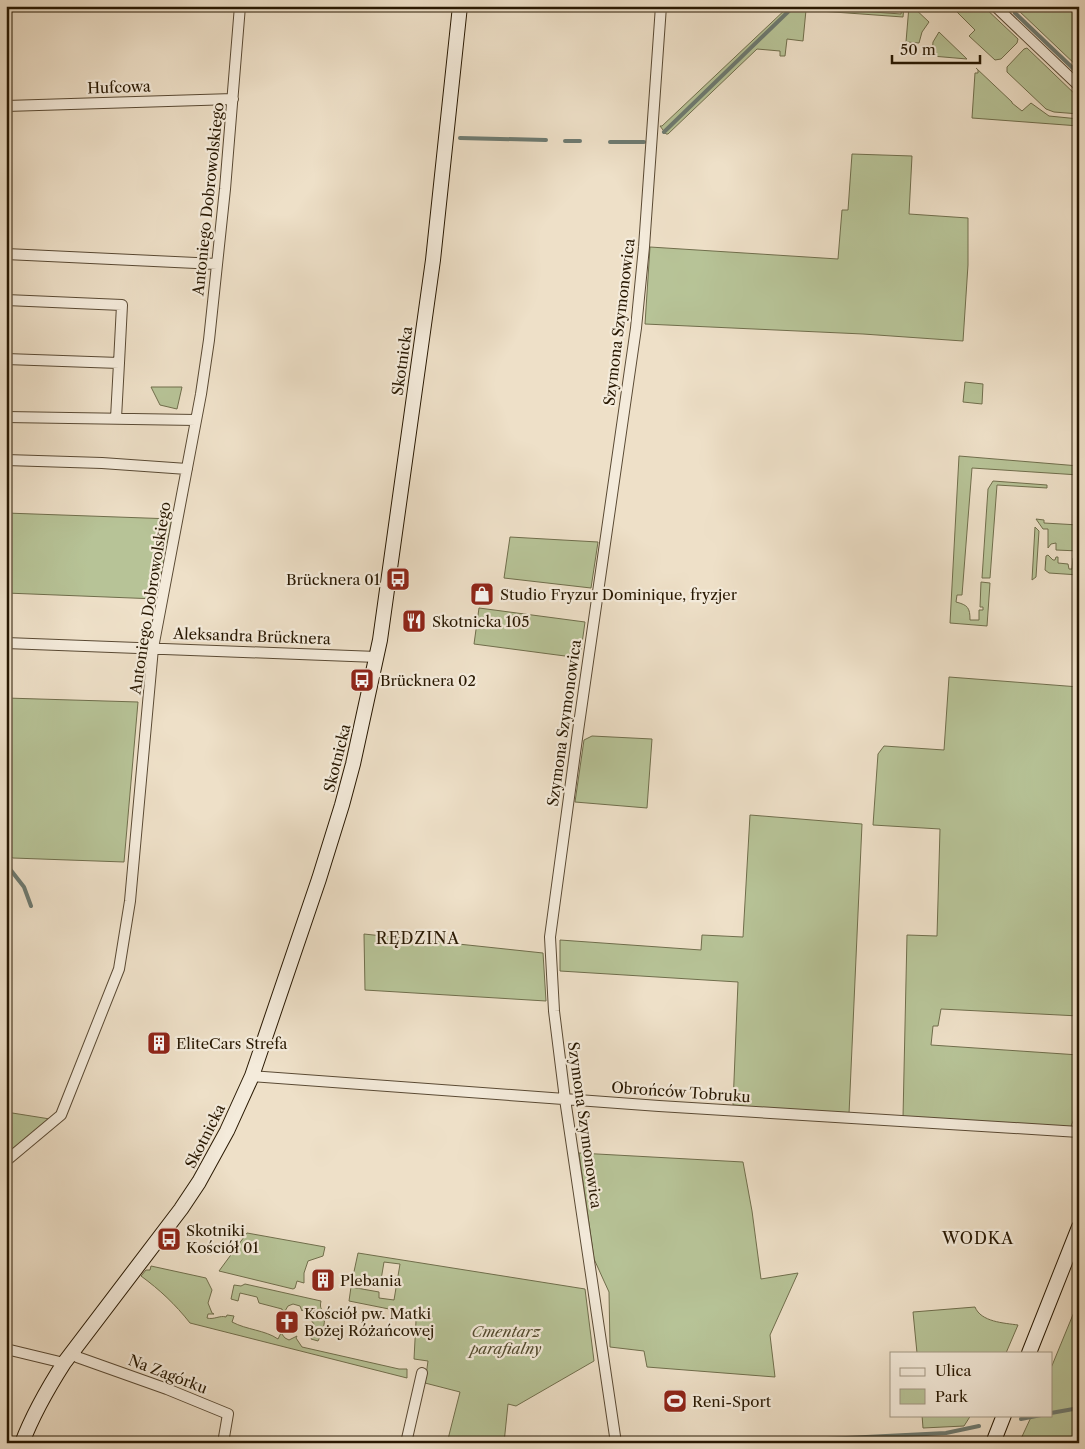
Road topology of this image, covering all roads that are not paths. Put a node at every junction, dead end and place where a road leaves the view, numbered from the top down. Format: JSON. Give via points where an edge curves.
{"nodes":[{"id":1,"x":240,"y":6,"type":"edge"},
{"id":2,"x":460,"y":6,"type":"edge"},
{"id":3,"x":661,"y":6,"type":"edge"},
{"id":4,"x":995,"y":6,"type":"edge"},
{"id":5,"x":1079,"y":86,"type":"edge"},
{"id":6,"x":233,"y":99,"type":"junction"},
{"id":7,"x":6,"y":106,"type":"edge"},
{"id":8,"x":6,"y":254,"type":"edge"},
{"id":9,"x":217,"y":264,"type":"junction"},
{"id":10,"x":6,"y":300,"type":"edge"},
{"id":11,"x":6,"y":359,"type":"edge"},
{"id":12,"x":120,"y":362,"type":"junction"},
{"id":13,"x":6,"y":416,"type":"edge"},
{"id":14,"x":116,"y":418,"type":"junction"},
{"id":15,"x":196,"y":420,"type":"junction"},
{"id":16,"x":6,"y":460,"type":"edge"},
{"id":17,"x":186,"y":469,"type":"junction"},
{"id":18,"x":6,"y":643,"type":"edge"},
{"id":19,"x":153,"y":648,"type":"junction"},
{"id":20,"x":377,"y":656,"type":"junction"},
{"id":21,"x":252,"y":1076,"type":"junction"},
{"id":22,"x":565,"y":1099,"type":"junction"},
{"id":23,"x":1079,"y":1132,"type":"edge"},
{"id":24,"x":6,"y":1161,"type":"edge"},
{"id":25,"x":1079,"y":1227,"type":"edge"},
{"id":26,"x":6,"y":1349,"type":"edge"},
{"id":27,"x":74,"y":1349,"type":"junction"},
{"id":28,"x":1029,"y":1352,"type":"edge"},
{"id":29,"x":64,"y":1363,"type":"junction"},
{"id":30,"x":422,"y":1373,"type":"dead end"},
{"id":31,"x":1004,"y":1416,"type":"edge"},
{"id":32,"x":22,"y":1443,"type":"edge"},
{"id":33,"x":223,"y":1443,"type":"edge"},
{"id":34,"x":406,"y":1443,"type":"edge"},
{"id":35,"x":616,"y":1443,"type":"edge"},
{"id":36,"x":993,"y":1443,"type":"edge"}],
"edges":[{"from":1,"to":6,"type":"street","name":"Antoniego Dobrowolskiego"},
{"from":2,"to":20,"type":"street","name":"Skotnicka","via":[[433,260]]},
{"from":3,"to":22,"type":"street","name":"Szymona Szymonowica","via":[[636,328],[550,937],[554,1011]]},
{"from":4,"to":5,"type":"street"},
{"from":6,"to":7,"type":"street","name":"Hufcowa"},
{"from":6,"to":9,"type":"street","name":"Antoniego Dobrowolskiego"},
{"from":8,"to":9,"type":"street"},
{"from":9,"to":15,"type":"street","name":"Antoniego Dobrowolskiego"},
{"from":10,"to":12,"type":"street","via":[[122,305]]},
{"from":11,"to":12,"type":"street"},
{"from":12,"to":14,"type":"street"},
{"from":13,"to":14,"type":"street"},
{"from":14,"to":15,"type":"street"},
{"from":15,"to":17,"type":"street","name":"Antoniego Dobrowolskiego"},
{"from":16,"to":17,"type":"street"},
{"from":17,"to":19,"type":"street","name":"Antoniego Dobrowolskiego"},
{"from":18,"to":19,"type":"street","name":"Aleksandra Brücknera"},
{"from":19,"to":20,"type":"street","name":"Aleksandra Brücknera"},
{"from":19,"to":24,"type":"street","name":"Antoniego Dobrowolskiego","via":[[130,901],[119,969],[61,1115]]},
{"from":20,"to":21,"type":"street","name":"Skotnicka","via":[[342,805]]},
{"from":21,"to":22,"type":"street","name":"Obrońców Tobruku"},
{"from":21,"to":27,"type":"street","name":"Skotnicka","via":[[199,1182]]},
{"from":22,"to":23,"type":"street","name":"Obrońców Tobruku"},
{"from":22,"to":35,"type":"street","name":"Szymona Szymonowica"},
{"from":25,"to":28,"type":"street"},
{"from":26,"to":29,"type":"street"},
{"from":27,"to":29,"type":"street","name":"Skotnicka"},
{"from":27,"to":33,"type":"street","name":"Na Zagórku","via":[[77,1357],[228,1414]]},
{"from":29,"to":32,"type":"street","name":"Skotnicka","via":[[47,1390]]},
{"from":30,"to":34,"type":"street"},
{"from":31,"to":36,"type":"street"}]}
